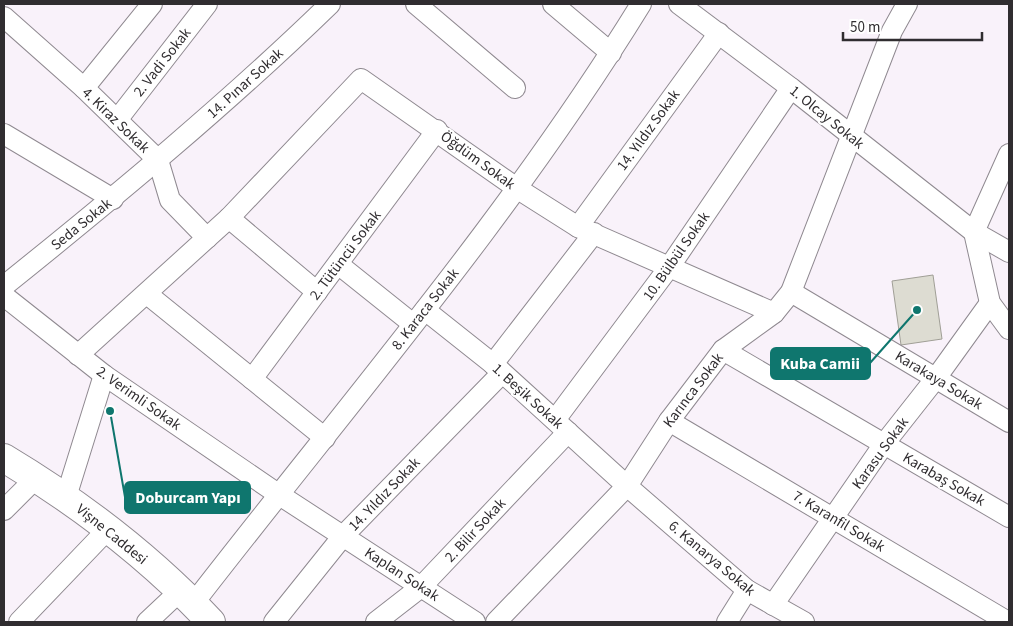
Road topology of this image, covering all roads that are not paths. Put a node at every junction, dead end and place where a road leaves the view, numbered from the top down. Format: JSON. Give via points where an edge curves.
{"nodes":[{"id":1,"x":152,"y":4,"type":"edge"},
{"id":2,"x":207,"y":4,"type":"edge"},
{"id":3,"x":330,"y":4,"type":"edge"},
{"id":4,"x":416,"y":4,"type":"edge"},
{"id":5,"x":553,"y":4,"type":"edge"},
{"id":6,"x":641,"y":4,"type":"edge"},
{"id":7,"x":679,"y":4,"type":"edge"},
{"id":8,"x":903,"y":4,"type":"edge"},
{"id":9,"x":4,"y":17,"type":"edge"},
{"id":10,"x":719,"y":32,"type":"junction"},
{"id":11,"x":611,"y":53,"type":"junction"},
{"id":12,"x":84,"y":88,"type":"junction"},
{"id":13,"x":515,"y":88,"type":"dead end"},
{"id":14,"x":791,"y":88,"type":"junction"},
{"id":15,"x":117,"y":120,"type":"junction"},
{"id":16,"x":437,"y":130,"type":"junction"},
{"id":17,"x":4,"y":134,"type":"edge"},
{"id":18,"x":851,"y":137,"type":"junction"},
{"id":19,"x":1009,"y":154,"type":"edge"},
{"id":20,"x":158,"y":160,"type":"junction"},
{"id":21,"x":518,"y":189,"type":"junction"},
{"id":22,"x":113,"y":199,"type":"junction"},
{"id":23,"x":229,"y":218,"type":"junction"},
{"id":24,"x":586,"y":230,"type":"junction"},
{"id":25,"x":974,"y":232,"type":"junction"},
{"id":26,"x":207,"y":238,"type":"junction"},
{"id":27,"x":1009,"y":252,"type":"edge"},
{"id":28,"x":338,"y":264,"type":"junction"},
{"id":29,"x":670,"y":266,"type":"junction"},
{"id":30,"x":4,"y":286,"type":"edge"},
{"id":31,"x":317,"y":292,"type":"junction"},
{"id":32,"x":791,"y":292,"type":"junction"},
{"id":33,"x":146,"y":294,"type":"junction"},
{"id":34,"x":4,"y":296,"type":"edge"},
{"id":35,"x":990,"y":303,"type":"junction"},
{"id":36,"x":774,"y":313,"type":"junction"},
{"id":37,"x":419,"y":317,"type":"junction"},
{"id":38,"x":1009,"y":329,"type":"edge"},
{"id":39,"x":723,"y":350,"type":"junction"},
{"id":40,"x":78,"y":355,"type":"junction"},
{"id":41,"x":498,"y":369,"type":"junction"},
{"id":42,"x":104,"y":375,"type":"junction"},
{"id":43,"x":936,"y":378,"type":"junction"},
{"id":44,"x":252,"y":379,"type":"junction"},
{"id":45,"x":669,"y":421,"type":"junction"},
{"id":46,"x":1009,"y":422,"type":"edge"},
{"id":47,"x":561,"y":426,"type":"junction"},
{"id":48,"x":325,"y":438,"type":"junction"},
{"id":49,"x":884,"y":444,"type":"junction"},
{"id":50,"x":4,"y":458,"type":"edge"},
{"id":51,"x":37,"y":477,"type":"junction"},
{"id":52,"x":627,"y":486,"type":"junction"},
{"id":53,"x":278,"y":494,"type":"junction"},
{"id":54,"x":66,"y":497,"type":"junction"},
{"id":55,"x":4,"y":510,"type":"edge"},
{"id":56,"x":833,"y":517,"type":"junction"},
{"id":57,"x":1009,"y":517,"type":"edge"},
{"id":58,"x":108,"y":529,"type":"junction"},
{"id":59,"x":343,"y":536,"type":"junction"},
{"id":60,"x":422,"y":587,"type":"junction"},
{"id":61,"x":747,"y":590,"type":"junction"},
{"id":62,"x":773,"y":605,"type":"junction"},
{"id":63,"x":195,"y":606,"type":"edge"},
{"id":64,"x":19,"y":622,"type":"edge"},
{"id":65,"x":147,"y":622,"type":"edge"},
{"id":66,"x":274,"y":622,"type":"edge"},
{"id":67,"x":376,"y":622,"type":"edge"},
{"id":68,"x":475,"y":622,"type":"edge"},
{"id":69,"x":496,"y":622,"type":"edge"},
{"id":70,"x":727,"y":622,"type":"edge"},
{"id":71,"x":804,"y":622,"type":"edge"},
{"id":72,"x":1008,"y":622,"type":"edge"}],
"edges":[{"from":1,"to":12,"type":"street"},
{"from":2,"to":15,"type":"street","name":"2. Vadi Sokak"},
{"from":3,"to":20,"type":"street","name":"14. Pınar Sokak","via":[[276,57]]},
{"from":4,"to":13,"type":"street"},
{"from":5,"to":11,"type":"street"},
{"from":6,"to":11,"type":"street","name":"8. Karaca Sokak"},
{"from":7,"to":10,"type":"street","name":"1. Olcay Sokak"},
{"from":8,"to":18,"type":"street","name":"Karınca Sokak"},
{"from":9,"to":12,"type":"street","name":"4. Kiraz Sokak"},
{"from":10,"to":14,"type":"street","name":"1. Olcay Sokak"},
{"from":10,"to":24,"type":"street","name":"14. Yıldız Sokak"},
{"from":11,"to":21,"type":"street","name":"8. Karaca Sokak"},
{"from":12,"to":15,"type":"street","name":"4. Kiraz Sokak"},
{"from":14,"to":18,"type":"street","name":"1. Olcay Sokak"},
{"from":14,"to":29,"type":"street","name":"10. Bülbül Sokak"},
{"from":15,"to":20,"type":"street","name":"4. Kiraz Sokak"},
{"from":16,"to":21,"type":"street","name":"Öğdüm Sokak"},
{"from":16,"to":23,"type":"street","name":"Öğdüm Sokak","via":[[361,79]]},
{"from":16,"to":28,"type":"street","name":"2. Tütüncü Sokak"},
{"from":17,"to":22,"type":"street"},
{"from":18,"to":25,"type":"street","name":"1. Olcay Sokak"},
{"from":18,"to":32,"type":"street","name":"Karınca Sokak"},
{"from":19,"to":25,"type":"street"},
{"from":20,"to":22,"type":"street","name":"Seda Sokak"},
{"from":20,"to":26,"type":"street","name":"4. Kiraz Sokak","via":[[170,200]]},
{"from":21,"to":24,"type":"street","name":"Öğdüm Sokak"},
{"from":21,"to":37,"type":"street","name":"8. Karaca Sokak"},
{"from":22,"to":30,"type":"street","name":"Seda Sokak"},
{"from":23,"to":26,"type":"street","name":"Öğdüm Sokak"},
{"from":23,"to":31,"type":"street"},
{"from":24,"to":29,"type":"street","name":"Öğdüm Sokak"},
{"from":24,"to":41,"type":"street","name":"14. Yıldız Sokak"},
{"from":25,"to":27,"type":"street","name":"1. Olcay Sokak"},
{"from":25,"to":35,"type":"street"},
{"from":26,"to":33,"type":"street","name":"Öğdüm Sokak"},
{"from":28,"to":31,"type":"street","name":"2. Tütüncü Sokak"},
{"from":28,"to":37,"type":"street","name":"1. Beşik Sokak"},
{"from":29,"to":36,"type":"street","name":"Öğdüm Sokak"},
{"from":29,"to":47,"type":"street","name":"10. Bülbül Sokak"},
{"from":31,"to":44,"type":"street","name":"2. Tütüncü Sokak"},
{"from":32,"to":36,"type":"street","name":"Karınca Sokak"},
{"from":32,"to":43,"type":"street","name":"Karakaya Sokak"},
{"from":33,"to":40,"type":"street","name":"Öğdüm Sokak"},
{"from":33,"to":44,"type":"street"},
{"from":34,"to":40,"type":"street","name":"2. Verimli Sokak"},
{"from":35,"to":38,"type":"street"},
{"from":35,"to":43,"type":"street","name":"Karasu Sokak"},
{"from":36,"to":39,"type":"street","name":"Karınca Sokak"},
{"from":37,"to":41,"type":"street","name":"1. Beşik Sokak"},
{"from":37,"to":48,"type":"street","name":"8. Karaca Sokak"},
{"from":39,"to":45,"type":"street","name":"Karınca Sokak"},
{"from":39,"to":49,"type":"street","name":"Karabaş Sokak"},
{"from":40,"to":42,"type":"street","name":"2. Verimli Sokak"},
{"from":41,"to":47,"type":"street","name":"1. Beşik Sokak"},
{"from":41,"to":59,"type":"street","name":"14. Yıldız Sokak"},
{"from":42,"to":53,"type":"street","name":"2. Verimli Sokak"},
{"from":42,"to":54,"type":"street"},
{"from":43,"to":46,"type":"street","name":"Karakaya Sokak"},
{"from":43,"to":49,"type":"street","name":"Karasu Sokak"},
{"from":44,"to":48,"type":"street"},
{"from":45,"to":52,"type":"street","name":"Karınca Sokak"},
{"from":45,"to":56,"type":"street","name":"7. Karanfil Sokak"},
{"from":47,"to":52,"type":"street","name":"1. Beşik Sokak"},
{"from":47,"to":60,"type":"street","name":"2. Bilir Sokak"},
{"from":48,"to":53,"type":"street","name":"8. Karaca Sokak"},
{"from":49,"to":56,"type":"street","name":"Karasu Sokak"},
{"from":49,"to":57,"type":"street","name":"Karabaş Sokak"},
{"from":50,"to":51,"type":"main road","name":"Vişne Caddesi"},
{"from":51,"to":54,"type":"main road","name":"Vişne Caddesi"},
{"from":51,"to":55,"type":"street"},
{"from":52,"to":61,"type":"street","name":"6. Kanarya Sokak"},
{"from":52,"to":69,"type":"street","name":"Karınca Sokak"},
{"from":53,"to":59,"type":"street","name":"Kaplan Sokak"},
{"from":53,"to":63,"type":"street","name":"8. Karaca Sokak"},
{"from":54,"to":58,"type":"main road","name":"Vişne Caddesi"},
{"from":56,"to":62,"type":"street","name":"Karasu Sokak"},
{"from":56,"to":72,"type":"street","name":"7. Karanfil Sokak"},
{"from":58,"to":63,"type":"main road","name":"Vişne Caddesi"},
{"from":58,"to":64,"type":"street"},
{"from":59,"to":60,"type":"street","name":"Kaplan Sokak"},
{"from":59,"to":66,"type":"street","name":"14. Yıldız Sokak"},
{"from":60,"to":67,"type":"street","name":"2. Bilir Sokak"},
{"from":60,"to":68,"type":"street","name":"Kaplan Sokak"},
{"from":61,"to":62,"type":"street","name":"6. Kanarya Sokak"},
{"from":61,"to":70,"type":"street"},
{"from":62,"to":71,"type":"street","name":"6. Kanarya Sokak"},
{"from":63,"to":65,"type":"street","name":"8. Karaca Sokak"}]}
